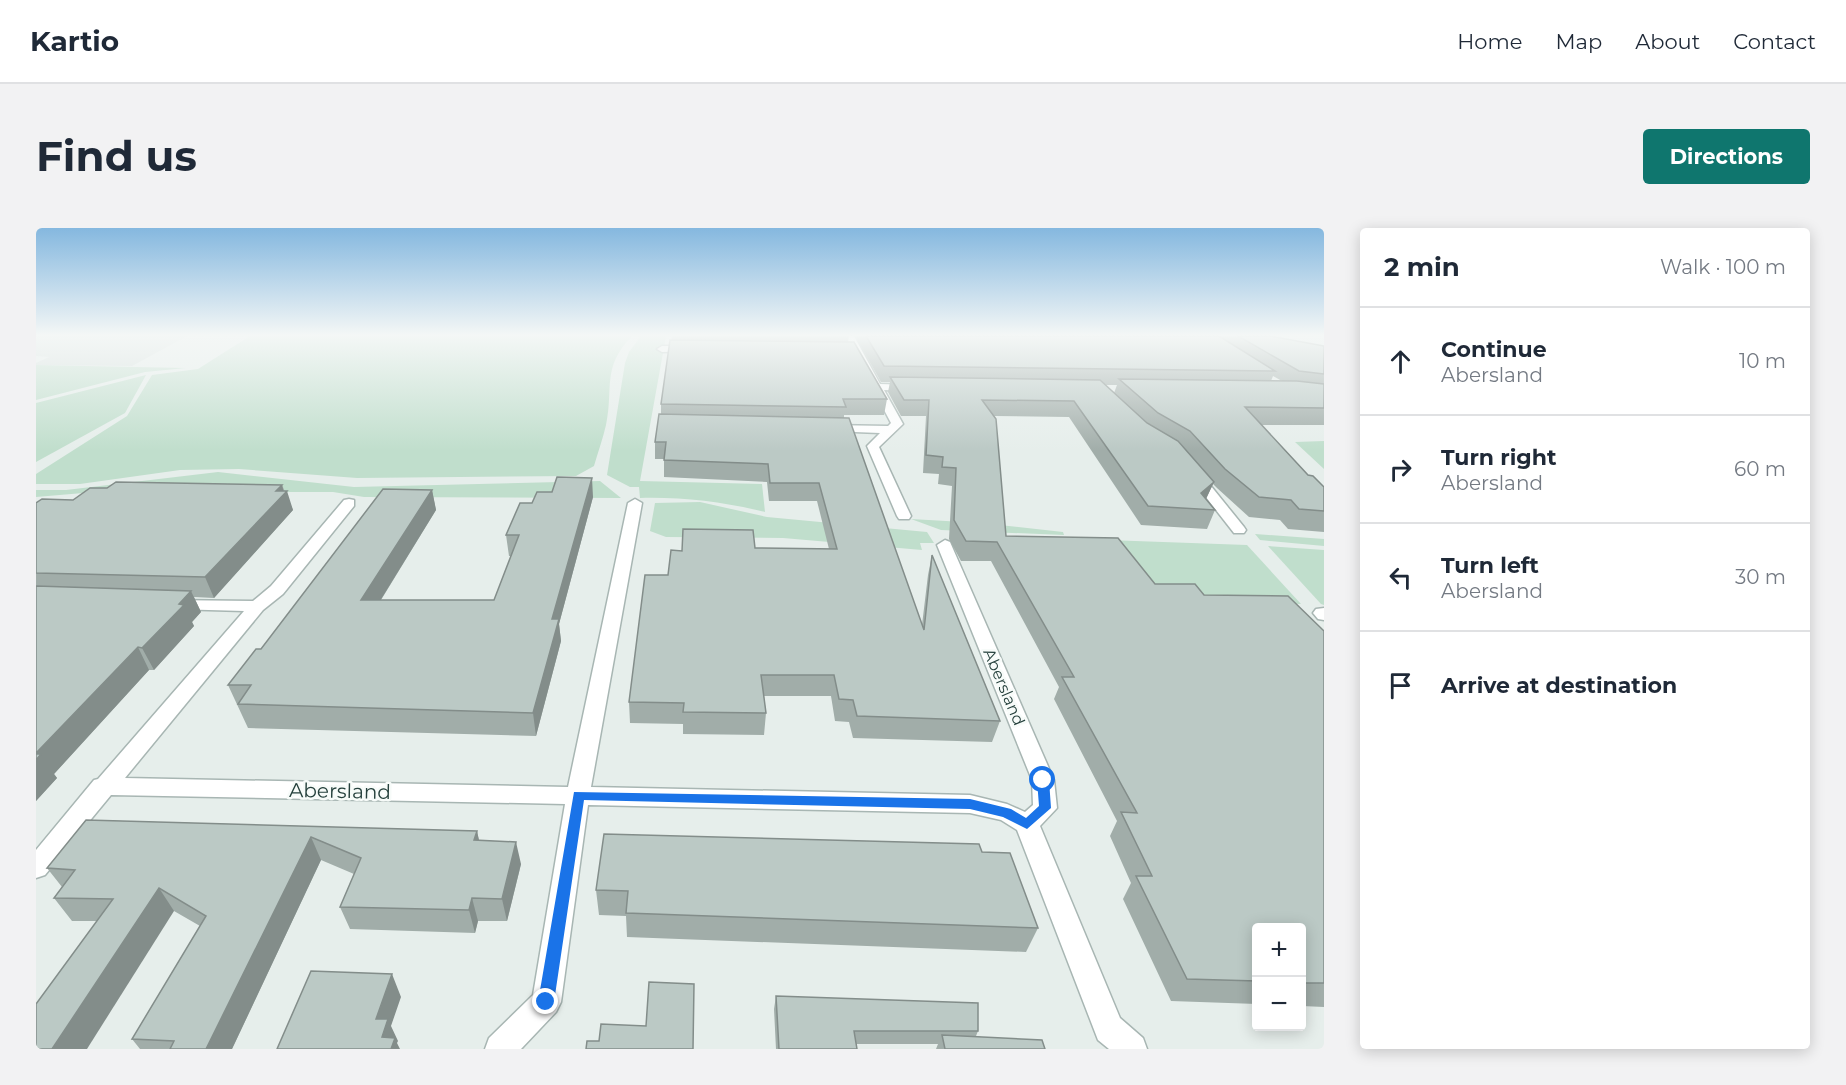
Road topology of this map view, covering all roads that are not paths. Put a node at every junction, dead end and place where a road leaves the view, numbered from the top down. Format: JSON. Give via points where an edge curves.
{"nodes":[{"id":1,"x":869,"y":374,"type":"edge"},
{"id":2,"x":876,"y":387,"type":"junction"},
{"id":3,"x":926,"y":388,"type":"edge"},
{"id":4,"x":820,"y":428,"type":"edge"},
{"id":5,"x":890,"y":430,"type":"junction"},
{"id":6,"x":1184,"y":461,"type":"edge"},
{"id":7,"x":349,"y":503,"type":"dead end"},
{"id":8,"x":635,"y":503,"type":"dead end"},
{"id":9,"x":904,"y":516,"type":"dead end"},
{"id":10,"x":1239,"y":530,"type":"dead end"},
{"id":11,"x":945,"y":545,"type":"dead end"},
{"id":12,"x":152,"y":603,"type":"edge"},
{"id":13,"x":256,"y":606,"type":"junction"},
{"id":14,"x":102,"y":786,"type":"junction"},
{"id":15,"x":578,"y":795,"type":"junction"},
{"id":16,"x":1027,"y":824,"type":"junction"},
{"id":17,"x":36,"y":868,"type":"edge"},
{"id":18,"x":500,"y":1049,"type":"edge"},
{"id":19,"x":1132,"y":1049,"type":"edge"}],
"edges":[{"from":1,"to":2,"type":"street"},
{"from":2,"to":3,"type":"street"},
{"from":2,"to":5,"type":"street","via":[[897,424]]},
{"from":4,"to":5,"type":"street"},
{"from":5,"to":9,"type":"street","via":[[873,446]]},
{"from":6,"to":10,"type":"street"},
{"from":7,"to":13,"type":"street","via":[[277,590]]},
{"from":8,"to":15,"type":"street"},
{"from":11,"to":16,"type":"street","name":"Abersland","via":[[1043,780],[1045,808]]},
{"from":12,"to":13,"type":"street"},
{"from":13,"to":14,"type":"street"},
{"from":14,"to":15,"type":"street","name":"Abersland"},
{"from":14,"to":17,"type":"street"},
{"from":15,"to":16,"type":"street","name":"Abersland","via":[[970,804],[1007,813]]},
{"from":15,"to":18,"type":"street","via":[[546,1002]]},
{"from":16,"to":19,"type":"street","via":[[1109,1029]]}]}
